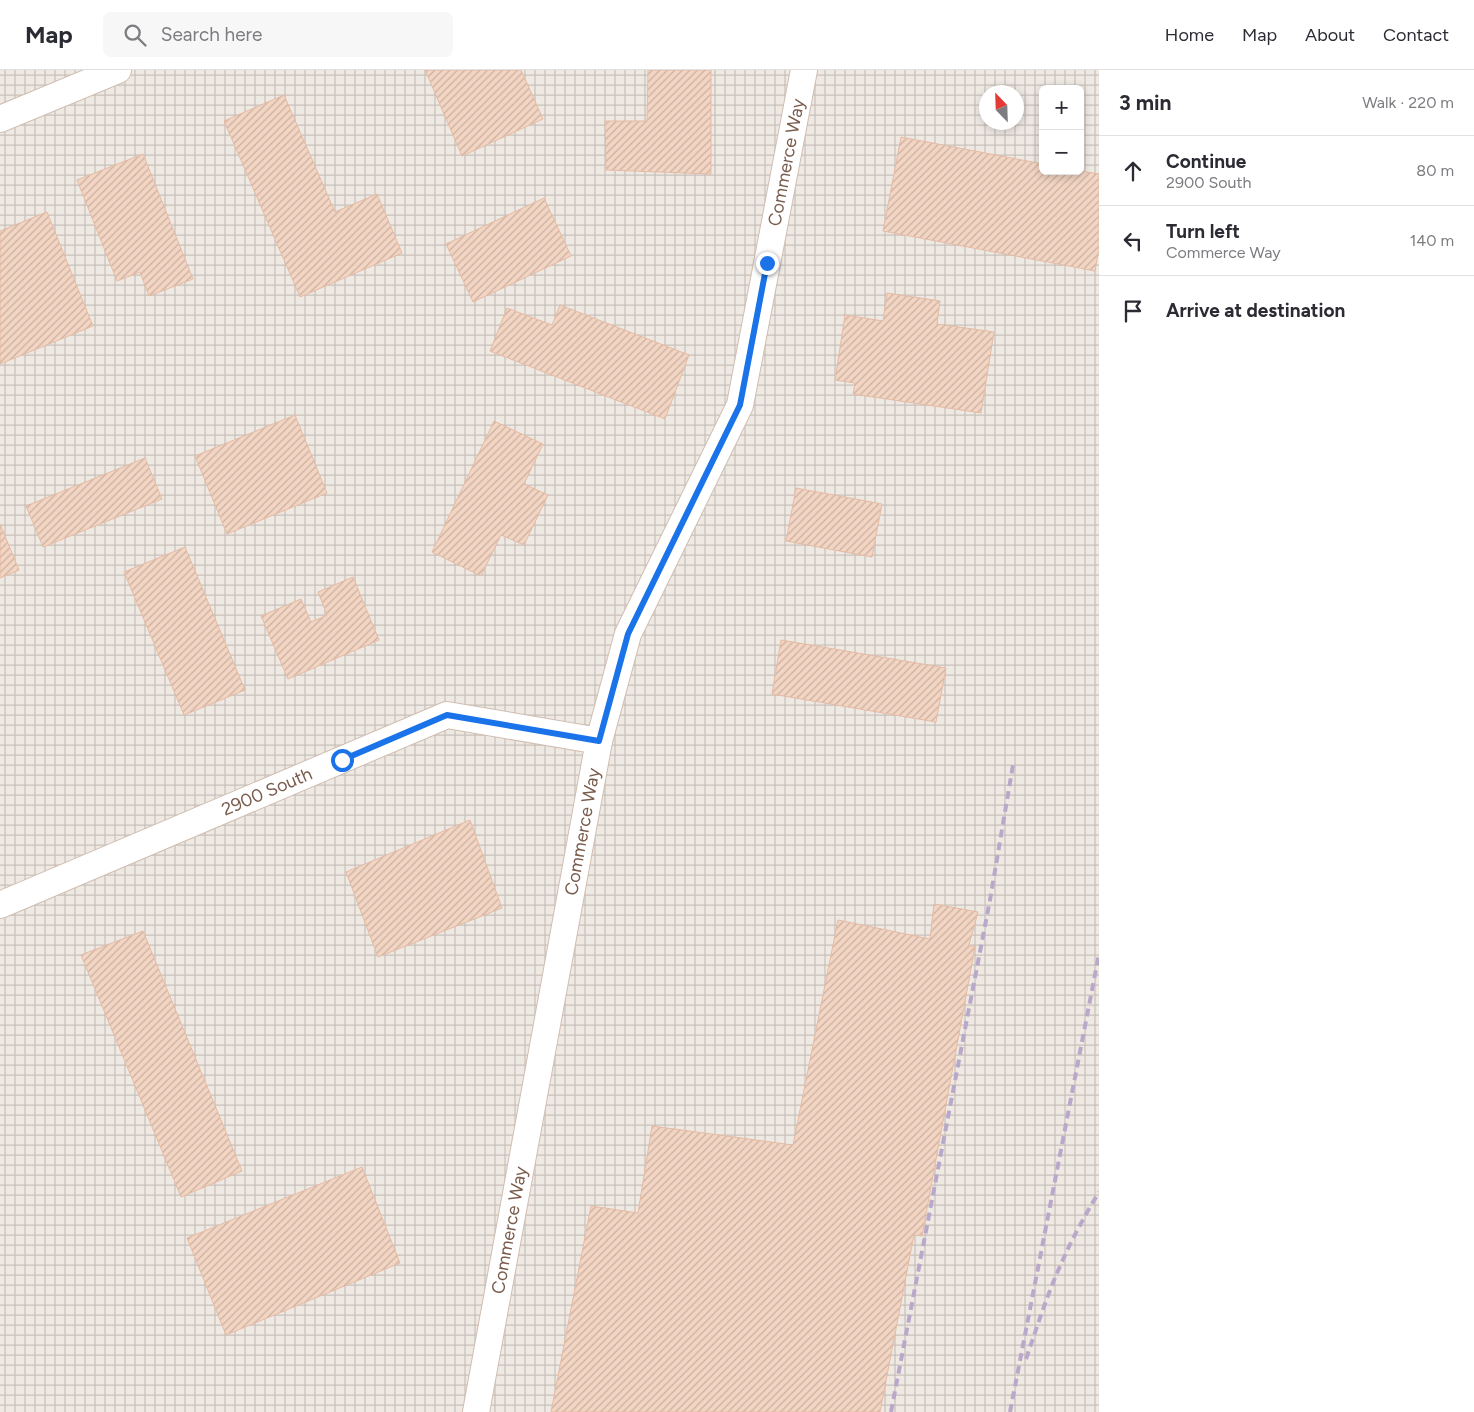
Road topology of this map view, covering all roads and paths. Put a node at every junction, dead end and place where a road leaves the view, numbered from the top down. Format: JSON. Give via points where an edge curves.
{"nodes":[{"id":1,"x":804,"y":70,"type":"edge"},
{"id":2,"x":111,"y":71,"type":"edge"},
{"id":3,"x":0,"y":119,"type":"edge"},
{"id":4,"x":599,"y":741,"type":"junction"},
{"id":5,"x":0,"y":905,"type":"edge"},
{"id":6,"x":476,"y":1412,"type":"edge"}],
"edges":[{"from":1,"to":4,"type":"street","name":"Commerce Way","via":[[740,405],[628,634]]},
{"from":2,"to":3,"type":"street"},
{"from":4,"to":5,"type":"street","name":"2900 South","via":[[447,715]]},
{"from":4,"to":6,"type":"street","name":"Commerce Way"}]}
